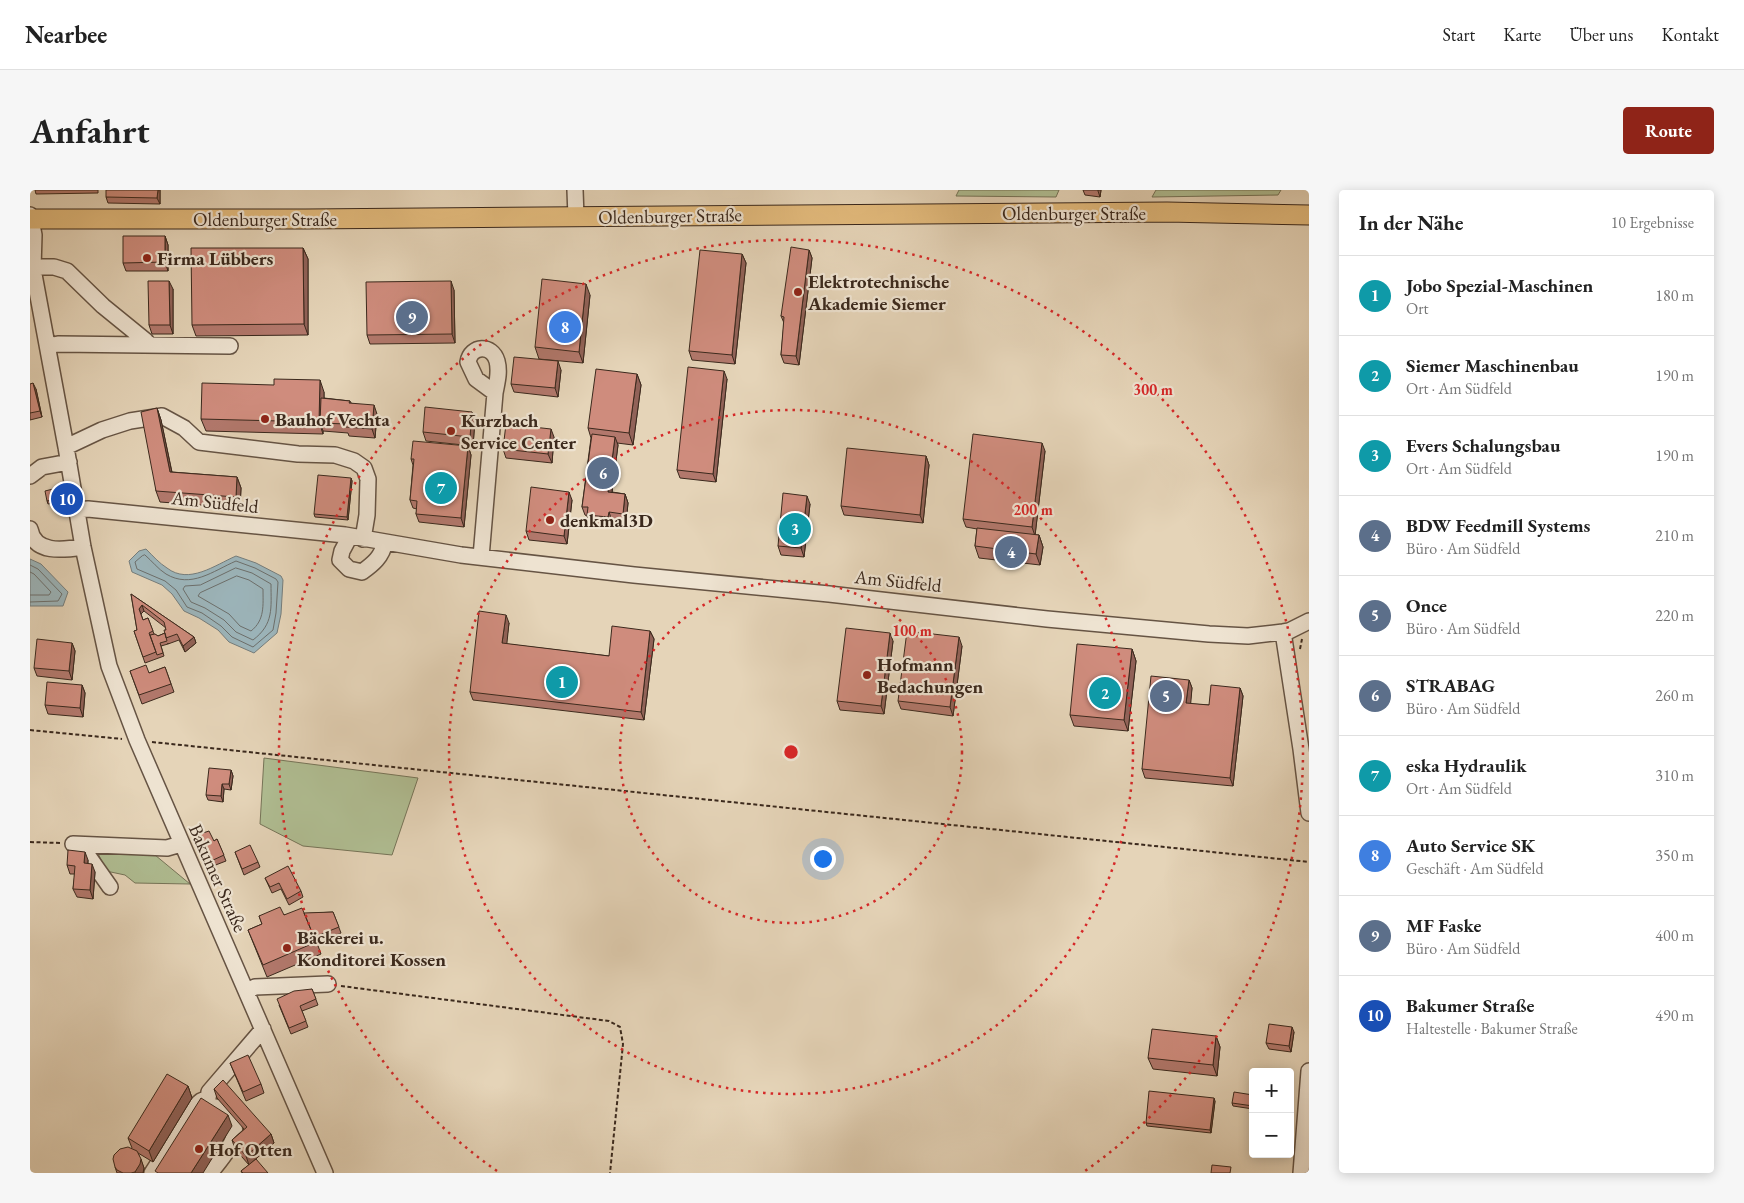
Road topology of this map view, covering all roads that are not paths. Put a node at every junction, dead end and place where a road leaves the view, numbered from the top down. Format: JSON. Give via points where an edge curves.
{"nodes":[{"id":1,"x":575,"y":190,"type":"edge"},
{"id":2,"x":1309,"y":215,"type":"edge"},
{"id":3,"x":576,"y":217,"type":"junction"},
{"id":4,"x":30,"y":218,"type":"edge"},
{"id":5,"x":31,"y":267,"type":"edge"},
{"id":6,"x":146,"y":345,"type":"junction"},
{"id":7,"x":48,"y":346,"type":"junction"},
{"id":8,"x":230,"y":346,"type":"dead end"},
{"id":9,"x":495,"y":393,"type":"dead end"},
{"id":10,"x":68,"y":455,"type":"junction"},
{"id":11,"x":30,"y":476,"type":"edge"},
{"id":12,"x":76,"y":510,"type":"junction"},
{"id":13,"x":30,"y":529,"type":"edge"},
{"id":14,"x":357,"y":537,"type":"junction"},
{"id":15,"x":385,"y":542,"type":"junction"},
{"id":16,"x":82,"y":547,"type":"junction"},
{"id":17,"x":480,"y":557,"type":"junction"},
{"id":18,"x":1309,"y":621,"type":"edge"},
{"id":19,"x":1283,"y":632,"type":"junction"},
{"id":20,"x":1309,"y":813,"type":"edge"},
{"id":21,"x":181,"y":844,"type":"junction"},
{"id":22,"x":110,"y":887,"type":"dead end"},
{"id":23,"x":328,"y":984,"type":"road end"},
{"id":24,"x":247,"y":991,"type":"junction"},
{"id":25,"x":263,"y":1029,"type":"junction"},
{"id":26,"x":1309,"y":1071,"type":"edge"},
{"id":27,"x":208,"y":1098,"type":"junction"},
{"id":28,"x":152,"y":1173,"type":"edge"},
{"id":29,"x":210,"y":1173,"type":"edge"},
{"id":30,"x":325,"y":1173,"type":"edge"},
{"id":31,"x":1302,"y":1173,"type":"edge"}],
"edges":[{"from":1,"to":3,"type":"street"},
{"from":2,"to":3,"type":"main road","name":"Oldenburger Straße","via":[[1157,212]]},
{"from":3,"to":4,"type":"main road","name":"Oldenburger Straße"},
{"from":4,"to":5,"type":"street","name":"Bakumer Straße","via":[[34,234]]},
{"from":5,"to":6,"type":"street","via":[[54,267],[67,271],[146,341]]},
{"from":5,"to":7,"type":"street","name":"Bakumer Straße"},
{"from":6,"to":7,"type":"street"},
{"from":6,"to":8,"type":"street"},
{"from":7,"to":10,"type":"street","name":"Bakumer Straße"},
{"from":9,"to":17,"type":"street"},
{"from":10,"to":11,"type":"street"},
{"from":10,"to":12,"type":"street","name":"Bakumer Straße"},
{"from":10,"to":14,"type":"street","via":[[102,430],[162,416],[184,428],[199,442],[298,454],[335,455],[364,468],[368,479],[367,515]]},
{"from":12,"to":14,"type":"street","name":"Am Südfeld"},
{"from":12,"to":16,"type":"street","name":"Bakumer Straße"},
{"from":13,"to":16,"type":"street","via":[[31,535],[42,546],[63,550]]},
{"from":14,"to":15,"type":"street","name":"Am Südfeld"},
{"from":14,"to":15,"type":"street","via":[[342,551],[340,560],[349,569],[362,572],[376,561]]},
{"from":15,"to":17,"type":"street","name":"Am Südfeld"},
{"from":16,"to":21,"type":"street","name":"Bakumer Straße","via":[[109,666]]},
{"from":17,"to":19,"type":"street","name":"Am Südfeld","via":[[1209,634],[1248,636]]},
{"from":18,"to":19,"type":"street","name":"Am Südfeld"},
{"from":19,"to":20,"type":"street"},
{"from":21,"to":22,"type":"street","via":[[167,848],[79,845]]},
{"from":21,"to":24,"type":"street","name":"Bakumer Straße"},
{"from":23,"to":24,"type":"street","via":[[256,987]]},
{"from":24,"to":25,"type":"street","name":"Bakumer Straße"},
{"from":25,"to":27,"type":"street"},
{"from":25,"to":30,"type":"street","name":"Bakumer Straße"},
{"from":26,"to":31,"type":"street"},
{"from":27,"to":28,"type":"street","via":[[195,1106]]},
{"from":27,"to":29,"type":"street","via":[[234,1126],[232,1142]]}]}
